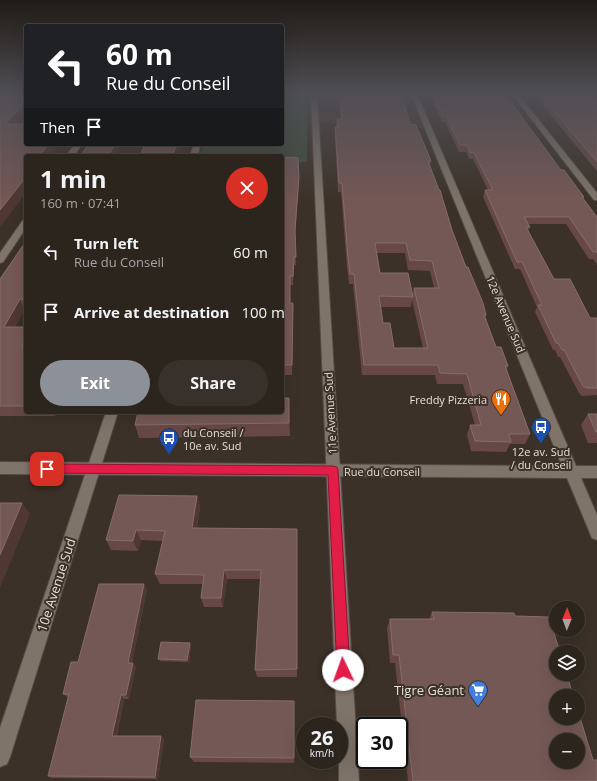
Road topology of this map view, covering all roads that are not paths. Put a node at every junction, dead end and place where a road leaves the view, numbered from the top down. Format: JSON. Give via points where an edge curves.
{"nodes":[{"id":1,"x":316,"y":130,"type":"edge"},
{"id":2,"x":429,"y":130,"type":"edge"},
{"id":3,"x":544,"y":130,"type":"edge"},
{"id":4,"x":597,"y":198,"type":"edge"},
{"id":5,"x":24,"y":225,"type":"edge"},
{"id":6,"x":0,"y":260,"type":"edge"},
{"id":7,"x":111,"y":414,"type":"edge"},
{"id":8,"x":0,"y":468,"type":"edge"},
{"id":9,"x":94,"y":469,"type":"junction"},
{"id":10,"x":333,"y":470,"type":"junction"},
{"id":11,"x":572,"y":472,"type":"junction"},
{"id":12,"x":597,"y":472,"type":"edge"},
{"id":13,"x":597,"y":533,"type":"edge"},
{"id":14,"x":0,"y":757,"type":"edge"},
{"id":15,"x":349,"y":781,"type":"edge"}],
"edges":[{"from":1,"to":10,"type":"street","name":"11e Avenue Sud"},
{"from":2,"to":11,"type":"street","name":"12e Avenue Sud"},
{"from":3,"to":4,"type":"street"},
{"from":5,"to":6,"type":"street"},
{"from":7,"to":9,"type":"street","name":"10e Avenue Sud"},
{"from":8,"to":9,"type":"street","name":"Rue du Conseil"},
{"from":9,"to":10,"type":"street","name":"Rue du Conseil"},
{"from":9,"to":14,"type":"street","name":"10e Avenue Sud"},
{"from":10,"to":11,"type":"street","name":"Rue du Conseil"},
{"from":10,"to":15,"type":"street","name":"11e Avenue Sud"},
{"from":11,"to":12,"type":"street","name":"Rue du Conseil"},
{"from":11,"to":13,"type":"street","name":"12e Avenue Sud"}]}
